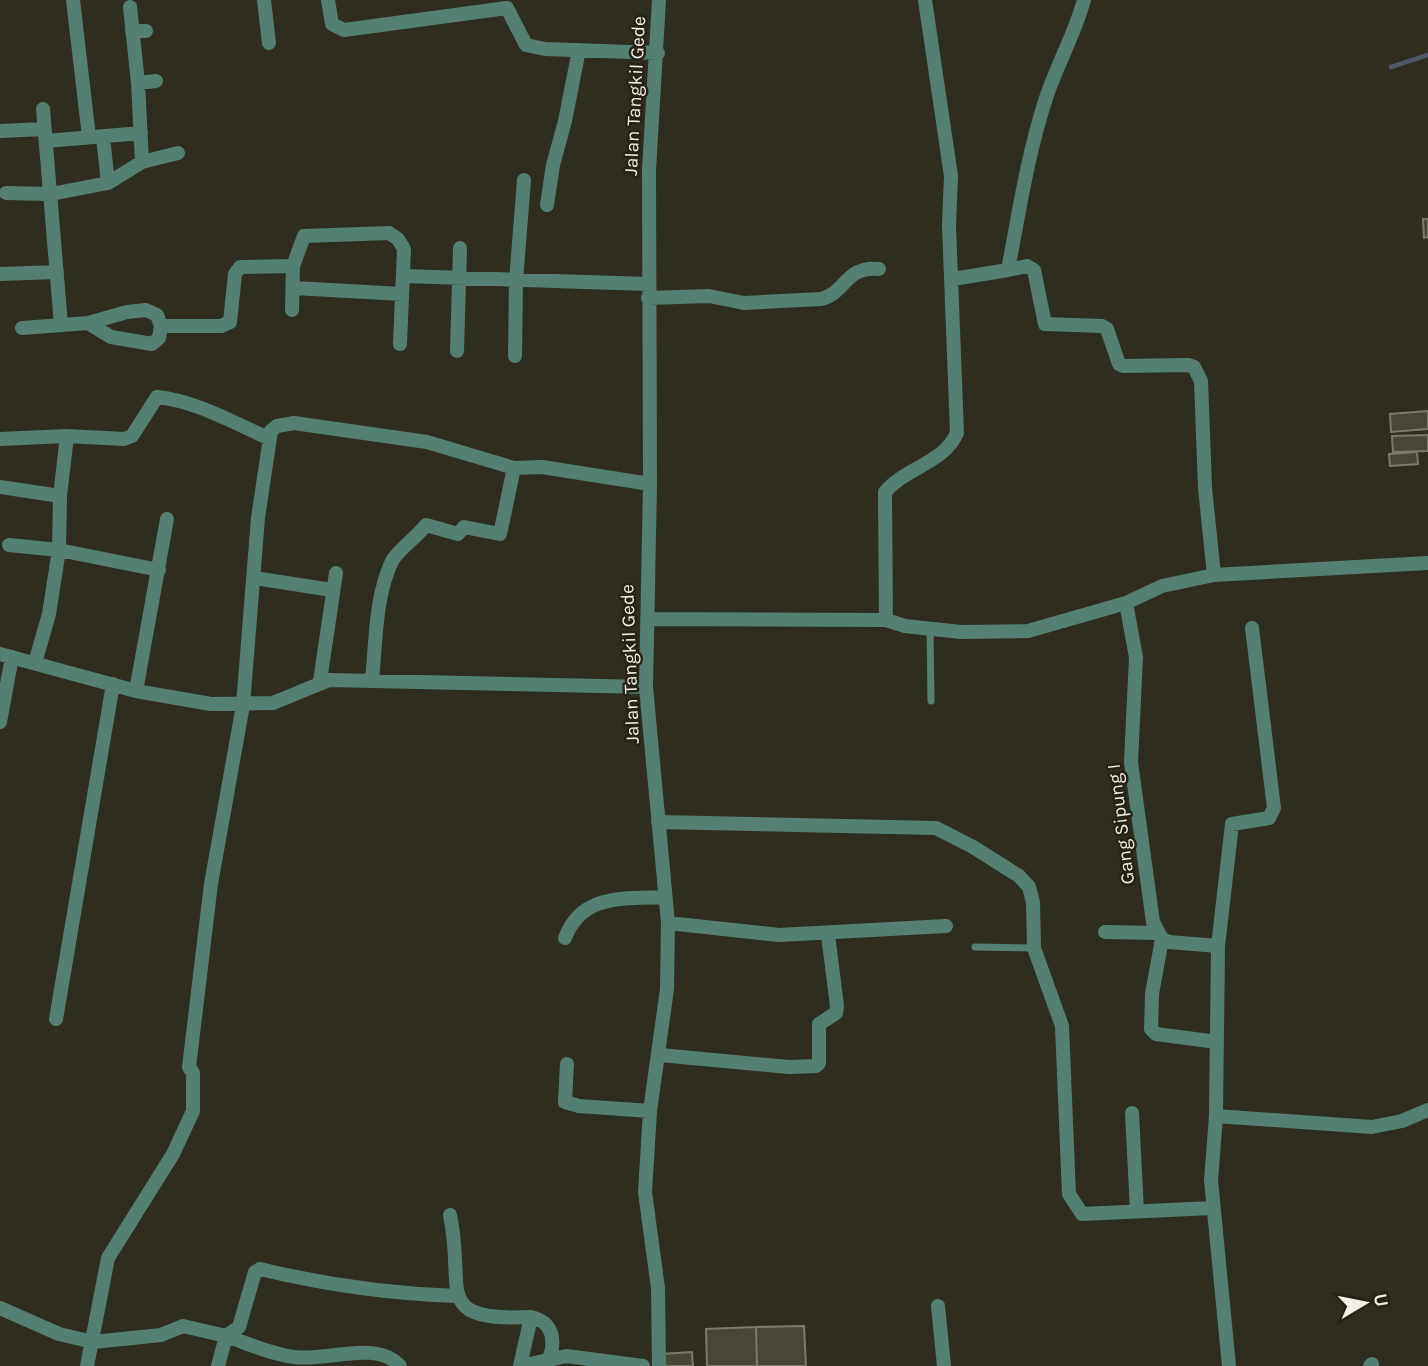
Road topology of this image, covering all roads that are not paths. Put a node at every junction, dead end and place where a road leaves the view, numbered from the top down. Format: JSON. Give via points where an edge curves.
{"nodes":[{"id":1,"x":73,"y":0,"type":"edge"},
{"id":2,"x":264,"y":0,"type":"edge"},
{"id":3,"x":328,"y":0,"type":"edge"},
{"id":4,"x":659,"y":0,"type":"edge"},
{"id":5,"x":925,"y":0,"type":"edge"},
{"id":6,"x":1084,"y":0,"type":"edge"},
{"id":7,"x":507,"y":4,"type":"edge"},
{"id":8,"x":130,"y":7,"type":"dead end"},
{"id":9,"x":269,"y":43,"type":"dead end"},
{"id":10,"x":579,"y":50,"type":"junction"},
{"id":11,"x":658,"y":53,"type":"junction"},
{"id":12,"x":156,"y":81,"type":"dead end"},
{"id":13,"x":138,"y":83,"type":"junction"},
{"id":14,"x":43,"y":108,"type":"dead end"},
{"id":15,"x":0,"y":131,"type":"edge"},
{"id":16,"x":141,"y":133,"type":"junction"},
{"id":17,"x":45,"y":135,"type":"junction"},
{"id":18,"x":96,"y":137,"type":"junction"},
{"id":19,"x":178,"y":153,"type":"dead end"},
{"id":20,"x":142,"y":162,"type":"junction"},
{"id":21,"x":524,"y":180,"type":"dead end"},
{"id":22,"x":107,"y":183,"type":"junction"},
{"id":23,"x":6,"y":193,"type":"dead end"},
{"id":24,"x":51,"y":194,"type":"junction"},
{"id":25,"x":547,"y":205,"type":"dead end"},
{"id":26,"x":460,"y":248,"type":"dead end"},
{"id":27,"x":293,"y":266,"type":"junction"},
{"id":28,"x":879,"y":269,"type":"dead end"},
{"id":29,"x":1007,"y":270,"type":"junction"},
{"id":30,"x":57,"y":272,"type":"junction"},
{"id":31,"x":0,"y":274,"type":"edge"},
{"id":32,"x":404,"y":276,"type":"junction"},
{"id":33,"x":460,"y":277,"type":"junction"},
{"id":34,"x":953,"y":279,"type":"junction"},
{"id":35,"x":516,"y":281,"type":"junction"},
{"id":36,"x":294,"y":288,"type":"junction"},
{"id":37,"x":648,"y":291,"type":"junction"},
{"id":38,"x":402,"y":294,"type":"junction"},
{"id":39,"x":292,"y":310,"type":"dead end"},
{"id":40,"x":88,"y":323,"type":"junction"},
{"id":41,"x":61,"y":325,"type":"junction"},
{"id":42,"x":161,"y":326,"type":"junction"},
{"id":43,"x":22,"y":328,"type":"dead end"},
{"id":44,"x":400,"y":344,"type":"dead end"},
{"id":45,"x":457,"y":351,"type":"dead end"},
{"id":46,"x":515,"y":356,"type":"dead end"},
{"id":47,"x":67,"y":436,"type":"junction"},
{"id":48,"x":268,"y":438,"type":"junction"},
{"id":49,"x":0,"y":439,"type":"edge"},
{"id":50,"x":514,"y":468,"type":"junction"},
{"id":51,"x":650,"y":484,"type":"junction"},
{"id":52,"x":0,"y":487,"type":"edge"},
{"id":53,"x":60,"y":496,"type":"junction"},
{"id":54,"x":167,"y":519,"type":"dead end"},
{"id":55,"x":9,"y":545,"type":"dead end"},
{"id":56,"x":59,"y":550,"type":"junction"},
{"id":57,"x":1428,"y":563,"type":"edge"},
{"id":58,"x":159,"y":569,"type":"junction"},
{"id":59,"x":336,"y":573,"type":"dead end"},
{"id":60,"x":1214,"y":575,"type":"junction"},
{"id":61,"x":254,"y":578,"type":"junction"},
{"id":62,"x":332,"y":590,"type":"junction"},
{"id":63,"x":1126,"y":603,"type":"junction"},
{"id":64,"x":647,"y":619,"type":"junction"},
{"id":65,"x":886,"y":620,"type":"junction"},
{"id":66,"x":1252,"y":628,"type":"dead end"},
{"id":67,"x":930,"y":629,"type":"junction"},
{"id":68,"x":6,"y":655,"type":"edge"},
{"id":69,"x":35,"y":663,"type":"junction"},
{"id":70,"x":373,"y":680,"type":"junction"},
{"id":71,"x":320,"y":681,"type":"junction"},
{"id":72,"x":113,"y":684,"type":"junction"},
{"id":73,"x":646,"y":687,"type":"junction"},
{"id":74,"x":136,"y":691,"type":"junction"},
{"id":75,"x":931,"y":701,"type":"dead end"},
{"id":76,"x":243,"y":705,"type":"junction"},
{"id":77,"x":0,"y":722,"type":"edge"},
{"id":78,"x":658,"y":822,"type":"junction"},
{"id":79,"x":665,"y":897,"type":"junction"},
{"id":80,"x":668,"y":923,"type":"junction"},
{"id":81,"x":946,"y":926,"type":"dead end"},
{"id":82,"x":1105,"y":932,"type":"dead end"},
{"id":83,"x":828,"y":935,"type":"junction"},
{"id":84,"x":1159,"y":936,"type":"junction"},
{"id":85,"x":565,"y":938,"type":"dead end"},
{"id":86,"x":1218,"y":946,"type":"junction"},
{"id":87,"x":975,"y":947,"type":"dead end"},
{"id":88,"x":1034,"y":948,"type":"junction"},
{"id":89,"x":56,"y":1019,"type":"dead end"},
{"id":90,"x":1217,"y":1042,"type":"junction"},
{"id":91,"x":660,"y":1055,"type":"junction"},
{"id":92,"x":567,"y":1064,"type":"dead end"},
{"id":93,"x":1428,"y":1110,"type":"edge"},
{"id":94,"x":650,"y":1111,"type":"junction"},
{"id":95,"x":1132,"y":1113,"type":"dead end"},
{"id":96,"x":1216,"y":1116,"type":"junction"},
{"id":97,"x":1212,"y":1208,"type":"junction"},
{"id":98,"x":1137,"y":1211,"type":"junction"},
{"id":99,"x":450,"y":1215,"type":"dead end"},
{"id":100,"x":457,"y":1296,"type":"junction"},
{"id":101,"x":939,"y":1307,"type":"dead end"},
{"id":102,"x":0,"y":1308,"type":"edge"},
{"id":103,"x":531,"y":1317,"type":"junction"},
{"id":104,"x":226,"y":1336,"type":"junction"},
{"id":105,"x":93,"y":1342,"type":"junction"},
{"id":106,"x":549,"y":1359,"type":"junction"},
{"id":107,"x":87,"y":1366,"type":"edge"},
{"id":108,"x":218,"y":1366,"type":"edge"},
{"id":109,"x":400,"y":1366,"type":"edge"},
{"id":110,"x":521,"y":1366,"type":"edge"},
{"id":111,"x":643,"y":1366,"type":"edge"},
{"id":112,"x":659,"y":1366,"type":"edge"},
{"id":113,"x":944,"y":1366,"type":"edge"},
{"id":114,"x":1229,"y":1366,"type":"edge"}],
"edges":[{"from":1,"to":18,"type":"street"},
{"from":2,"to":9,"type":"street"},
{"from":3,"to":7,"type":"street","via":[[332,24],[344,30]]},
{"from":4,"to":11,"type":"street","name":"Jalan Tangkil Gede"},
{"from":5,"to":34,"type":"street","via":[[950,164]]},
{"from":6,"to":29,"type":"street","via":[[1035,132]]},
{"from":7,"to":10,"type":"street","via":[[526,45]]},
{"from":8,"to":13,"type":"street","via":[[139,31]]},
{"from":10,"to":11,"type":"street"},
{"from":10,"to":25,"type":"street"},
{"from":11,"to":37,"type":"street","name":"Jalan Tangkil Gede","via":[[649,170]]},
{"from":12,"to":13,"type":"street"},
{"from":13,"to":16,"type":"street"},
{"from":14,"to":17,"type":"street"},
{"from":15,"to":17,"type":"street"},
{"from":16,"to":18,"type":"street"},
{"from":16,"to":20,"type":"street"},
{"from":17,"to":18,"type":"street"},
{"from":17,"to":24,"type":"street"},
{"from":18,"to":22,"type":"street"},
{"from":19,"to":20,"type":"street"},
{"from":20,"to":22,"type":"street"},
{"from":21,"to":35,"type":"street"},
{"from":22,"to":24,"type":"street"},
{"from":23,"to":24,"type":"street"},
{"from":24,"to":30,"type":"street"},
{"from":26,"to":33,"type":"street"},
{"from":27,"to":32,"type":"street","via":[[300,242],[310,234],[389,233],[404,249]]},
{"from":27,"to":36,"type":"street"},
{"from":27,"to":42,"type":"street","via":[[240,267],[235,274],[230,323]]},
{"from":28,"to":37,"type":"street","via":[[853,274],[828,298],[821,299],[744,303]]},
{"from":29,"to":34,"type":"street"},
{"from":29,"to":60,"type":"street","via":[[1027,265],[1034,270],[1045,324],[1107,329],[1119,364],[1188,365],[1198,372]]},
{"from":30,"to":31,"type":"street"},
{"from":30,"to":41,"type":"street"},
{"from":32,"to":33,"type":"street"},
{"from":32,"to":38,"type":"street"},
{"from":33,"to":35,"type":"street"},
{"from":33,"to":45,"type":"street"},
{"from":34,"to":65,"type":"street","via":[[957,433],[953,443],[885,492]]},
{"from":35,"to":37,"type":"street"},
{"from":35,"to":46,"type":"street"},
{"from":36,"to":38,"type":"street"},
{"from":36,"to":39,"type":"street"},
{"from":37,"to":51,"type":"street","name":"Jalan Tangkil Gede"},
{"from":38,"to":44,"type":"street"},
{"from":40,"to":41,"type":"street"},
{"from":40,"to":42,"type":"street","via":[[146,310],[157,315]]},
{"from":40,"to":42,"type":"street","via":[[111,337],[152,344],[159,338]]},
{"from":41,"to":43,"type":"street"},
{"from":47,"to":48,"type":"street","via":[[132,436],[156,397],[192,405]]},
{"from":47,"to":49,"type":"street"},
{"from":47,"to":53,"type":"street"},
{"from":48,"to":50,"type":"street","via":[[277,425],[294,423],[427,442]]},
{"from":48,"to":61,"type":"street"},
{"from":50,"to":51,"type":"street","via":[[542,467]]},
{"from":50,"to":70,"type":"street","via":[[500,534],[464,527],[458,534],[427,524],[393,560],[380,599]]},
{"from":51,"to":64,"type":"street","name":"Jalan Tangkil Gede"},
{"from":52,"to":53,"type":"street"},
{"from":53,"to":56,"type":"street"},
{"from":54,"to":58,"type":"street"},
{"from":55,"to":56,"type":"street"},
{"from":56,"to":58,"type":"street"},
{"from":56,"to":69,"type":"street","via":[[49,614]]},
{"from":57,"to":60,"type":"street"},
{"from":58,"to":74,"type":"street"},
{"from":59,"to":62,"type":"street"},
{"from":60,"to":63,"type":"street","via":[[1162,586]]},
{"from":61,"to":62,"type":"street"},
{"from":61,"to":76,"type":"street"},
{"from":62,"to":71,"type":"street"},
{"from":63,"to":67,"type":"street","via":[[1028,631]]},
{"from":63,"to":84,"type":"street","name":"Gang Sipung I","via":[[1136,657],[1132,771],[1153,922]]},
{"from":64,"to":65,"type":"street"},
{"from":64,"to":73,"type":"street","name":"Jalan Tangkil Gede"},
{"from":65,"to":67,"type":"street"},
{"from":66,"to":86,"type":"street","via":[[1274,808],[1269,818],[1232,824]]},
{"from":67,"to":75,"type":"lane"},
{"from":68,"to":69,"type":"street"},
{"from":68,"to":77,"type":"street"},
{"from":69,"to":72,"type":"street"},
{"from":70,"to":71,"type":"street"},
{"from":70,"to":73,"type":"street"},
{"from":71,"to":76,"type":"street","via":[[273,703]]},
{"from":72,"to":74,"type":"street"},
{"from":72,"to":89,"type":"street"},
{"from":73,"to":78,"type":"street","name":"Jalan Tangkil Gede"},
{"from":74,"to":76,"type":"street"},
{"from":76,"to":105,"type":"street","via":[[211,884],[189,1067],[194,1073],[193,1111],[173,1154],[108,1258]]},
{"from":78,"to":79,"type":"street","name":"Jalan Tangkil Gede"},
{"from":78,"to":88,"type":"street","via":[[936,828],[990,857],[1029,887]]},
{"from":79,"to":80,"type":"street","name":"Jalan Tangkil Gede"},
{"from":79,"to":85,"type":"street","via":[[599,903],[572,919]]},
{"from":80,"to":83,"type":"street","via":[[779,935]]},
{"from":80,"to":91,"type":"street","name":"Jalan Tangkil Gede"},
{"from":81,"to":83,"type":"street"},
{"from":82,"to":84,"type":"street"},
{"from":83,"to":91,"type":"street","via":[[837,1006],[836,1013],[819,1024],[816,1066]]},
{"from":84,"to":86,"type":"street"},
{"from":84,"to":90,"type":"street","via":[[1151,1030]]},
{"from":86,"to":90,"type":"street"},
{"from":87,"to":88,"type":"lane"},
{"from":88,"to":98,"type":"street","via":[[1056,1003],[1065,1049],[1069,1194],[1082,1214]]},
{"from":90,"to":96,"type":"street"},
{"from":91,"to":94,"type":"street","name":"Jalan Tangkil Gede"},
{"from":92,"to":94,"type":"street","via":[[565,1102]]},
{"from":93,"to":96,"type":"street","via":[[1372,1127]]},
{"from":94,"to":112,"type":"street","name":"Jalan Tangkil Gede","via":[[645,1192],[658,1289]]},
{"from":95,"to":98,"type":"street"},
{"from":96,"to":97,"type":"street"},
{"from":97,"to":98,"type":"street"},
{"from":97,"to":114,"type":"street"},
{"from":99,"to":100,"type":"street","via":[[456,1242]]},
{"from":100,"to":103,"type":"street","via":[[469,1313]]},
{"from":100,"to":104,"type":"street","via":[[400,1295],[260,1269],[255,1272],[239,1327]]},
{"from":101,"to":113,"type":"street"},
{"from":102,"to":105,"type":"street","via":[[59,1334]]},
{"from":103,"to":106,"type":"street","via":[[550,1328]]},
{"from":103,"to":110,"type":"street"},
{"from":104,"to":105,"type":"street","via":[[183,1326],[161,1335]]},
{"from":104,"to":108,"type":"street"},
{"from":104,"to":109,"type":"street","via":[[299,1358],[372,1353],[394,1359]]},
{"from":105,"to":107,"type":"street"},
{"from":106,"to":110,"type":"street"},
{"from":106,"to":111,"type":"street","via":[[566,1356]]}]}
